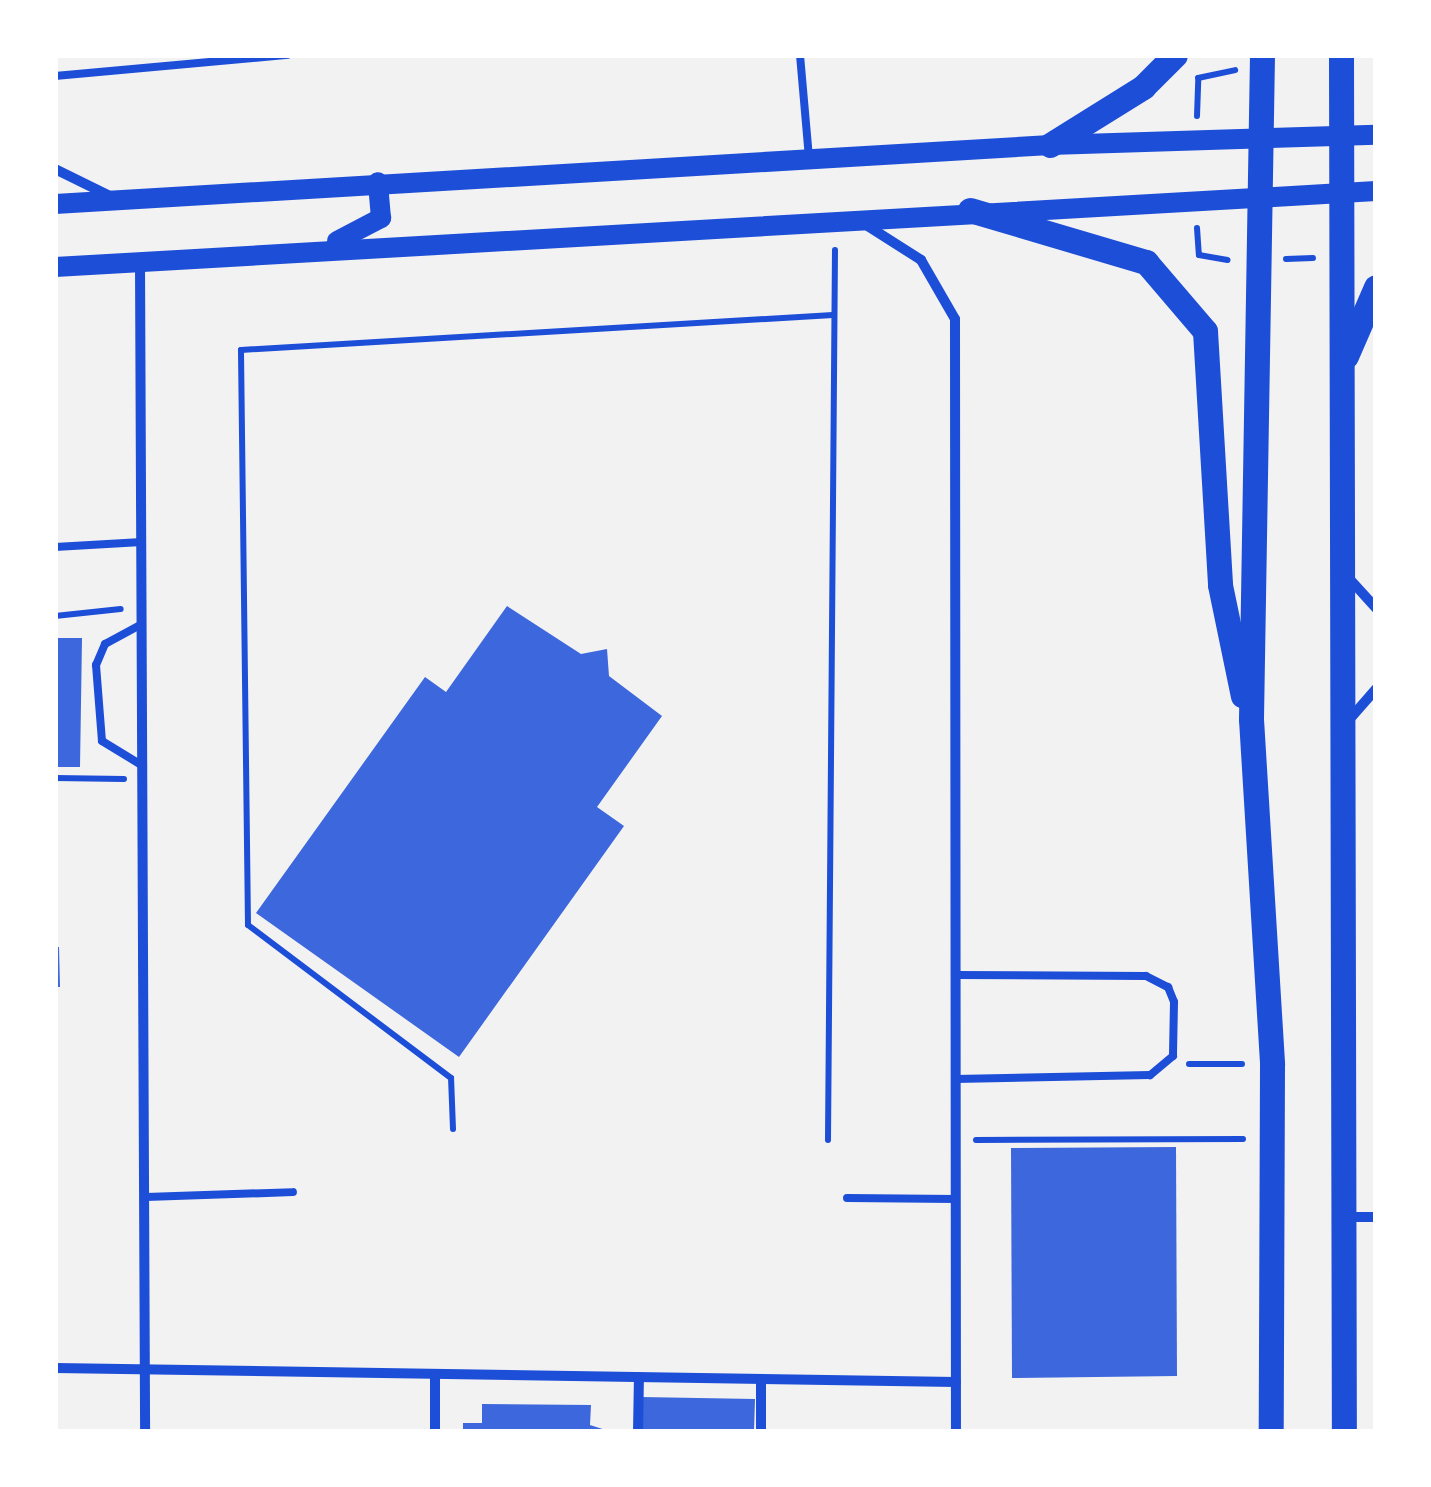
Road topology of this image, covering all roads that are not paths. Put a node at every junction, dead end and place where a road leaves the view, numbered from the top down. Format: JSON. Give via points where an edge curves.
{"nodes":[{"id":1,"x":288,"y":55,"type":"edge"},
{"id":2,"x":800,"y":55,"type":"edge"},
{"id":3,"x":1175,"y":55,"type":"edge"},
{"id":4,"x":1262,"y":55,"type":"edge"},
{"id":5,"x":1341,"y":55,"type":"edge"},
{"id":6,"x":55,"y":76,"type":"edge"},
{"id":7,"x":1376,"y":134,"type":"edge"},
{"id":8,"x":1341,"y":135,"type":"junction"},
{"id":9,"x":1260,"y":137,"type":"junction"},
{"id":10,"x":1050,"y":144,"type":"junction"},
{"id":11,"x":809,"y":158,"type":"junction"},
{"id":12,"x":55,"y":169,"type":"edge"},
{"id":13,"x":378,"y":182,"type":"junction"},
{"id":14,"x":1376,"y":191,"type":"edge"},
{"id":15,"x":1340,"y":193,"type":"junction"},
{"id":16,"x":1258,"y":196,"type":"junction"},
{"id":17,"x":117,"y":200,"type":"junction"},
{"id":18,"x":55,"y":204,"type":"edge"},
{"id":19,"x":970,"y":210,"type":"junction"},
{"id":20,"x":845,"y":218,"type":"junction"},
{"id":21,"x":311,"y":250,"type":"junction"},
{"id":22,"x":140,"y":262,"type":"junction"},
{"id":23,"x":55,"y":267,"type":"edge"},
{"id":24,"x":1376,"y":287,"type":"edge"},
{"id":25,"x":1340,"y":370,"type":"junction"},
{"id":26,"x":142,"y":542,"type":"junction"},
{"id":27,"x":55,"y":547,"type":"edge"},
{"id":28,"x":1341,"y":569,"type":"junction"},
{"id":29,"x":1376,"y":608,"type":"edge"},
{"id":30,"x":142,"y":624,"type":"junction"},
{"id":31,"x":1376,"y":690,"type":"edge"},
{"id":32,"x":1251,"y":720,"type":"junction"},
{"id":33,"x":1342,"y":730,"type":"junction"},
{"id":34,"x":143,"y":766,"type":"junction"},
{"id":35,"x":955,"y":975,"type":"junction"},
{"id":36,"x":955,"y":1079,"type":"junction"},
{"id":37,"x":293,"y":1192,"type":"dead end"},
{"id":38,"x":146,"y":1196,"type":"junction"},
{"id":39,"x":847,"y":1198,"type":"dead end"},
{"id":40,"x":956,"y":1199,"type":"junction"},
{"id":41,"x":1343,"y":1218,"type":"junction"},
{"id":42,"x":1376,"y":1218,"type":"edge"},
{"id":43,"x":55,"y":1368,"type":"edge"},
{"id":44,"x":146,"y":1369,"type":"junction"},
{"id":45,"x":435,"y":1374,"type":"junction"},
{"id":46,"x":639,"y":1377,"type":"junction"},
{"id":47,"x":761,"y":1379,"type":"junction"},
{"id":48,"x":956,"y":1382,"type":"junction"},
{"id":49,"x":145,"y":1432,"type":"edge"},
{"id":50,"x":436,"y":1432,"type":"edge"},
{"id":51,"x":638,"y":1432,"type":"edge"},
{"id":52,"x":761,"y":1432,"type":"edge"},
{"id":53,"x":956,"y":1432,"type":"edge"},
{"id":54,"x":1271,"y":1432,"type":"edge"},
{"id":55,"x":1344,"y":1432,"type":"edge"}],
"edges":[{"from":1,"to":6,"type":"lane"},
{"from":2,"to":11,"type":"lane"},
{"from":3,"to":10,"type":"main road","via":[[1143,86]]},
{"from":4,"to":9,"type":"main road"},
{"from":5,"to":8,"type":"main road"},
{"from":7,"to":8,"type":"main road"},
{"from":8,"to":9,"type":"main road"},
{"from":8,"to":15,"type":"main road"},
{"from":9,"to":10,"type":"main road"},
{"from":9,"to":16,"type":"main road"},
{"from":10,"to":11,"type":"main road"},
{"from":11,"to":13,"type":"main road"},
{"from":12,"to":17,"type":"street"},
{"from":13,"to":17,"type":"main road"},
{"from":13,"to":21,"type":"main road","via":[[385,206],[373,228]]},
{"from":14,"to":15,"type":"main road"},
{"from":15,"to":16,"type":"main road"},
{"from":15,"to":25,"type":"main road"},
{"from":16,"to":19,"type":"main road"},
{"from":16,"to":32,"type":"main road"},
{"from":17,"to":18,"type":"main road"},
{"from":19,"to":20,"type":"main road"},
{"from":19,"to":32,"type":"main road","via":[[1146,262],[1205,332],[1220,584]]},
{"from":20,"to":21,"type":"main road"},
{"from":20,"to":35,"type":"street","via":[[921,260],[955,319]]},
{"from":21,"to":22,"type":"main road"},
{"from":22,"to":23,"type":"main road"},
{"from":22,"to":26,"type":"street"},
{"from":24,"to":25,"type":"main road"},
{"from":25,"to":28,"type":"main road"},
{"from":26,"to":27,"type":"lane"},
{"from":26,"to":30,"type":"street"},
{"from":28,"to":29,"type":"street"},
{"from":28,"to":33,"type":"main road"},
{"from":30,"to":34,"type":"street"},
{"from":30,"to":34,"type":"lane","via":[[105,644],[96,665],[102,741]]},
{"from":31,"to":33,"type":"street"},
{"from":32,"to":54,"type":"main road","via":[[1272,1064]]},
{"from":33,"to":41,"type":"main road"},
{"from":34,"to":38,"type":"street"},
{"from":35,"to":36,"type":"street"},
{"from":35,"to":36,"type":"lane","via":[[1158,979],[1174,1002],[1168,1064],[1138,1076]]},
{"from":36,"to":40,"type":"street"},
{"from":37,"to":38,"type":"lane"},
{"from":38,"to":44,"type":"street"},
{"from":39,"to":40,"type":"lane"},
{"from":40,"to":48,"type":"street"},
{"from":41,"to":42,"type":"street"},
{"from":41,"to":55,"type":"main road"},
{"from":43,"to":44,"type":"street"},
{"from":44,"to":45,"type":"street"},
{"from":44,"to":49,"type":"street"},
{"from":45,"to":46,"type":"street"},
{"from":45,"to":50,"type":"street"},
{"from":46,"to":47,"type":"street"},
{"from":46,"to":51,"type":"street"},
{"from":47,"to":48,"type":"street"},
{"from":47,"to":52,"type":"street"},
{"from":48,"to":53,"type":"street"}]}
